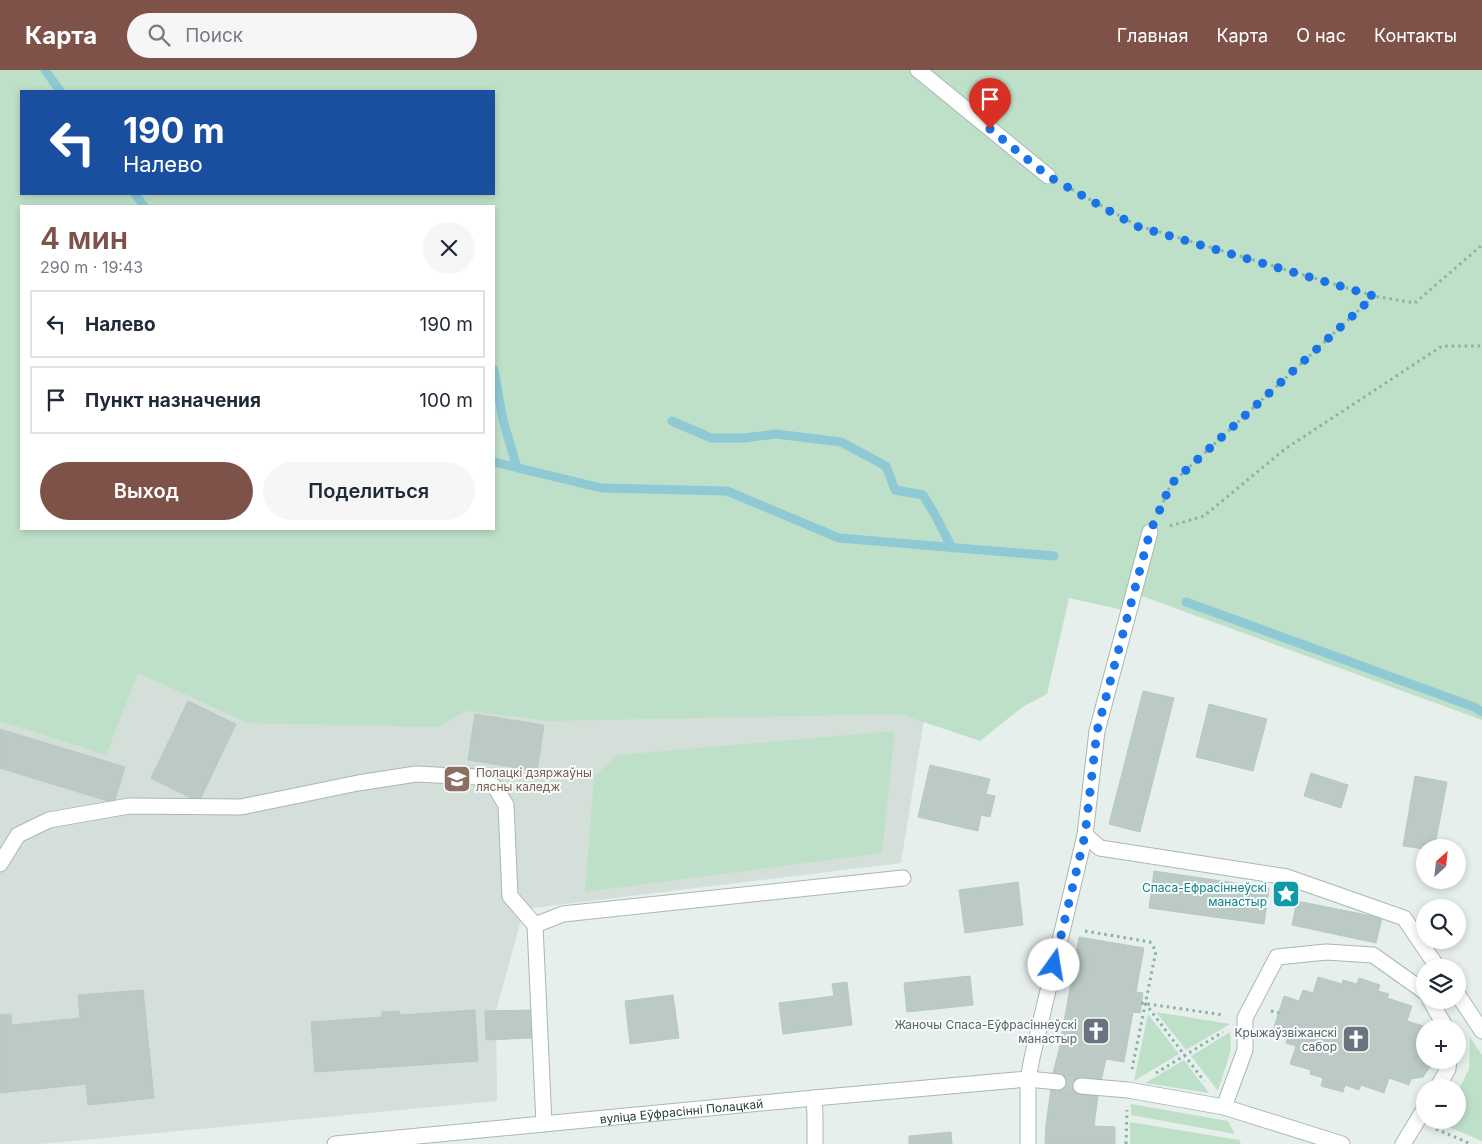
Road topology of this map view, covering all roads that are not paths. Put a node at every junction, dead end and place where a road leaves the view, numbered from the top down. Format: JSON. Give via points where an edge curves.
{"nodes":[{"id":1,"x":918,"y":70,"type":"edge"},
{"id":2,"x":1048,"y":176,"type":"road end"},
{"id":3,"x":1150,"y":532,"type":"road end"},
{"id":4,"x":1085,"y":835,"type":"junction"},
{"id":5,"x":0,"y":864,"type":"edge"},
{"id":6,"x":903,"y":878,"type":"dead end"},
{"id":7,"x":535,"y":925,"type":"junction"},
{"id":8,"x":1432,"y":959,"type":"edge"},
{"id":9,"x":1416,"y":986,"type":"edge"},
{"id":10,"x":1466,"y":1007,"type":"edge"},
{"id":11,"x":1482,"y":1030,"type":"edge"},
{"id":12,"x":1028,"y":1079,"type":"junction"},
{"id":13,"x":1058,"y":1082,"type":"tunnel mouth"},
{"id":14,"x":1081,"y":1086,"type":"tunnel mouth"},
{"id":15,"x":814,"y":1098,"type":"junction"},
{"id":16,"x":1224,"y":1107,"type":"junction"},
{"id":17,"x":1416,"y":1123,"type":"edge"},
{"id":18,"x":544,"y":1124,"type":"junction"},
{"id":19,"x":335,"y":1144,"type":"edge"},
{"id":20,"x":815,"y":1144,"type":"edge"},
{"id":21,"x":1028,"y":1144,"type":"edge"},
{"id":22,"x":1342,"y":1144,"type":"edge"},
{"id":23,"x":1403,"y":1144,"type":"edge"}],
"edges":[{"from":1,"to":2,"type":"street"},
{"from":3,"to":4,"type":"street","via":[[1097,731]]},
{"from":4,"to":8,"type":"street","via":[[1100,848],[1287,877],[1404,918]]},
{"from":4,"to":12,"type":"street"},
{"from":5,"to":7,"type":"street","via":[[18,835],[49,820],[129,806],[241,807],[416,774],[476,777],[495,787],[506,805],[510,896]]},
{"from":6,"to":7,"type":"street","via":[[563,914]]},
{"from":7,"to":18,"type":"street"},
{"from":9,"to":16,"type":"street","via":[[1373,955],[1326,952],[1277,957],[1245,1018],[1245,1050]]},
{"from":10,"to":11,"type":"street"},
{"from":12,"to":13,"type":"street","name":"вуліца Еўфрасінні Полацкай"},
{"from":12,"to":15,"type":"street","name":"вуліца Еўфрасінні Полацкай"},
{"from":12,"to":21,"type":"street"},
{"from":14,"to":16,"type":"street","via":[[1128,1090]]},
{"from":15,"to":18,"type":"street","name":"вуліца Еўфрасінні Полацкай"},
{"from":15,"to":20,"type":"street"},
{"from":16,"to":22,"type":"street"},
{"from":17,"to":23,"type":"street"},
{"from":18,"to":19,"type":"street","name":"вуліца Еўфрасінні Полацкай"}]}
